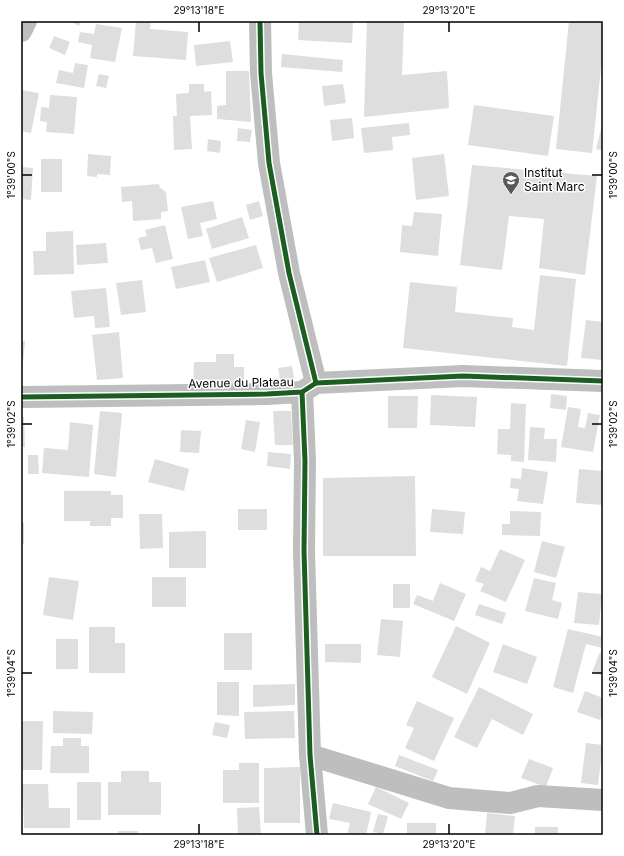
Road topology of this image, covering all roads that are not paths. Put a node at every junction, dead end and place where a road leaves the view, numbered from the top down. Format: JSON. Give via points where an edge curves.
{"nodes":[{"id":1,"x":26,"y":21,"type":"edge"},
{"id":2,"x":260,"y":21,"type":"edge"},
{"id":3,"x":21,"y":31,"type":"edge"},
{"id":4,"x":603,"y":381,"type":"edge"},
{"id":5,"x":309,"y":388,"type":"junction"},
{"id":6,"x":21,"y":396,"type":"edge"},
{"id":7,"x":310,"y":755,"type":"junction"},
{"id":8,"x":603,"y":800,"type":"edge"},
{"id":9,"x":317,"y":835,"type":"edge"}],
"edges":[{"from":1,"to":3,"type":"street"},
{"from":2,"to":5,"type":"street","via":[[261,73],[269,163]]},
{"from":4,"to":5,"type":"street","name":"Avenue du Plateau","via":[[463,376]]},
{"from":5,"to":6,"type":"street","name":"Avenue du Plateau","via":[[267,394]]},
{"from":5,"to":7,"type":"street","via":[[304,551]]},
{"from":7,"to":8,"type":"street","via":[[449,798],[510,802],[538,796]]},
{"from":7,"to":9,"type":"street"}]}
